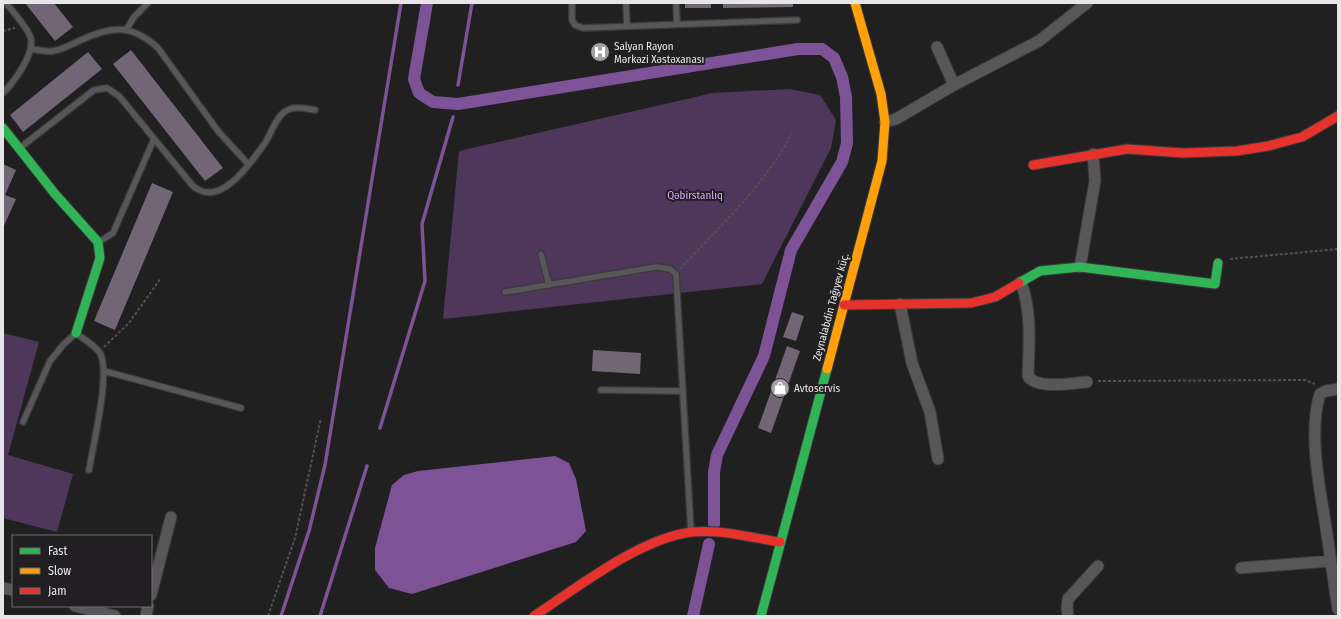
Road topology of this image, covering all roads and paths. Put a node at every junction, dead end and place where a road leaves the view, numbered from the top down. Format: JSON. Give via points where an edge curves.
{"nodes":[{"id":1,"x":6,"y":3,"type":"edge"},
{"id":2,"x":148,"y":3,"type":"edge"},
{"id":3,"x":572,"y":3,"type":"edge"},
{"id":4,"x":626,"y":3,"type":"edge"},
{"id":5,"x":676,"y":3,"type":"edge"},
{"id":6,"x":855,"y":3,"type":"edge"},
{"id":7,"x":1087,"y":3,"type":"edge"},
{"id":8,"x":797,"y":20,"type":"dead end"},
{"id":9,"x":677,"y":24,"type":"junction"},
{"id":10,"x":24,"y":26,"type":"junction"},
{"id":11,"x":627,"y":26,"type":"junction"},
{"id":12,"x":126,"y":30,"type":"junction"},
{"id":13,"x":3,"y":31,"type":"edge"},
{"id":14,"x":937,"y":47,"type":"dead end"},
{"id":15,"x":31,"y":49,"type":"junction"},
{"id":16,"x":954,"y":85,"type":"junction"},
{"id":17,"x":3,"y":93,"type":"edge"},
{"id":18,"x":315,"y":110,"type":"dead end"},
{"id":19,"x":1338,"y":116,"type":"edge"},
{"id":20,"x":885,"y":122,"type":"junction"},
{"id":21,"x":3,"y":128,"type":"edge"},
{"id":22,"x":792,"y":133,"type":"dead end"},
{"id":23,"x":154,"y":139,"type":"junction"},
{"id":24,"x":19,"y":149,"type":"junction"},
{"id":25,"x":1092,"y":154,"type":"junction"},
{"id":26,"x":248,"y":164,"type":"junction"},
{"id":27,"x":1033,"y":165,"type":"dead end"},
{"id":28,"x":98,"y":242,"type":"junction"},
{"id":29,"x":1338,"y":249,"type":"edge"},
{"id":30,"x":541,"y":254,"type":"dead end"},
{"id":31,"x":1218,"y":264,"type":"joint"},
{"id":32,"x":1080,"y":267,"type":"junction"},
{"id":33,"x":676,"y":274,"type":"junction"},
{"id":34,"x":161,"y":278,"type":"dead end"},
{"id":35,"x":1021,"y":282,"type":"junction"},
{"id":36,"x":549,"y":285,"type":"junction"},
{"id":37,"x":505,"y":292,"type":"dead end"},
{"id":38,"x":900,"y":304,"type":"junction"},
{"id":39,"x":844,"y":305,"type":"junction"},
{"id":40,"x":76,"y":333,"type":"junction"},
{"id":41,"x":99,"y":352,"type":"junction"},
{"id":42,"x":104,"y":371,"type":"junction"},
{"id":43,"x":1087,"y":382,"type":"joint"},
{"id":44,"x":1338,"y":389,"type":"edge"},
{"id":45,"x":601,"y":390,"type":"dead end"},
{"id":46,"x":682,"y":391,"type":"junction"},
{"id":47,"x":1326,"y":391,"type":"junction"},
{"id":48,"x":241,"y":408,"type":"dead end"},
{"id":49,"x":321,"y":418,"type":"dead end"},
{"id":50,"x":23,"y":422,"type":"dead end"},
{"id":51,"x":938,"y":458,"type":"dead end"},
{"id":52,"x":89,"y":470,"type":"dead end"},
{"id":53,"x":171,"y":517,"type":"dead end"},
{"id":54,"x":690,"y":532,"type":"junction"},
{"id":55,"x":780,"y":542,"type":"junction"},
{"id":56,"x":1331,"y":561,"type":"junction"},
{"id":57,"x":1098,"y":566,"type":"dead end"},
{"id":58,"x":1241,"y":568,"type":"dead end"},
{"id":59,"x":152,"y":592,"type":"edge"},
{"id":60,"x":80,"y":607,"type":"edge"},
{"id":61,"x":1338,"y":609,"type":"edge"},
{"id":62,"x":115,"y":616,"type":"edge"},
{"id":63,"x":268,"y":616,"type":"edge"},
{"id":64,"x":534,"y":616,"type":"edge"},
{"id":65,"x":761,"y":616,"type":"edge"},
{"id":66,"x":1068,"y":616,"type":"edge"}],
"edges":[{"from":1,"to":10,"type":"lane"},
{"from":2,"to":12,"type":"lane","via":[[134,17]]},
{"from":3,"to":11,"type":"lane","via":[[572,20],[575,26]]},
{"from":4,"to":11,"type":"lane"},
{"from":5,"to":9,"type":"lane"},
{"from":6,"to":20,"type":"street","name":"Zeynalabdin Tağıyev küç."},
{"from":7,"to":16,"type":"street","via":[[1039,40]]},
{"from":8,"to":9,"type":"lane"},
{"from":9,"to":11,"type":"lane"},
{"from":10,"to":13,"type":"path"},
{"from":10,"to":15,"type":"lane","via":[[31,38]]},
{"from":12,"to":15,"type":"lane","via":[[98,32],[51,52]]},
{"from":12,"to":26,"type":"lane","via":[[147,37],[158,48],[218,131]]},
{"from":14,"to":16,"type":"street"},
{"from":15,"to":17,"type":"lane","via":[[12,84]]},
{"from":16,"to":20,"type":"street","via":[[896,119]]},
{"from":18,"to":26,"type":"lane","via":[[297,107],[282,114]]},
{"from":19,"to":25,"type":"street","via":[[1302,136],[1268,146],[1206,153],[1183,154],[1127,149]]},
{"from":20,"to":39,"type":"street","name":"Zeynalabdin Tağıyev küç.","via":[[882,162]]},
{"from":21,"to":24,"type":"street"},
{"from":22,"to":33,"type":"path","via":[[780,157],[759,183]]},
{"from":23,"to":24,"type":"lane","via":[[114,91],[100,88],[94,90]]},
{"from":23,"to":26,"type":"lane","via":[[200,192],[210,194],[224,189]]},
{"from":23,"to":28,"type":"lane","via":[[113,233]]},
{"from":24,"to":28,"type":"street"},
{"from":25,"to":27,"type":"street"},
{"from":25,"to":32,"type":"street","via":[[1095,181]]},
{"from":28,"to":40,"type":"street","via":[[100,258]]},
{"from":29,"to":31,"type":"path","via":[[1227,259]]},
{"from":30,"to":36,"type":"lane"},
{"from":31,"to":32,"type":"street","via":[[1215,284]]},
{"from":32,"to":35,"type":"street","via":[[1047,269]]},
{"from":33,"to":36,"type":"lane","via":[[670,269],[656,267]]},
{"from":33,"to":46,"type":"lane"},
{"from":34,"to":41,"type":"path","via":[[129,323]]},
{"from":35,"to":38,"type":"street","via":[[1003,293],[971,303]]},
{"from":35,"to":43,"type":"street","via":[[1030,317],[1028,376],[1031,381],[1040,385]]},
{"from":36,"to":37,"type":"lane"},
{"from":38,"to":39,"type":"street"},
{"from":38,"to":51,"type":"street","via":[[912,363],[930,412]]},
{"from":39,"to":55,"type":"street","name":"Zeynalabdin Tağıyev küç."},
{"from":40,"to":41,"type":"lane"},
{"from":40,"to":50,"type":"lane","via":[[50,361]]},
{"from":41,"to":42,"type":"lane","via":[[104,361]]},
{"from":42,"to":48,"type":"lane"},
{"from":42,"to":52,"type":"lane"},
{"from":43,"to":47,"type":"path","via":[[1304,380],[1317,384]]},
{"from":44,"to":47,"type":"street"},
{"from":45,"to":46,"type":"lane"},
{"from":46,"to":54,"type":"lane"},
{"from":47,"to":56,"type":"street","via":[[1320,394],[1318,402],[1316,462]]},
{"from":49,"to":63,"type":"path","via":[[295,538]]},
{"from":53,"to":59,"type":"street"},
{"from":54,"to":55,"type":"street"},
{"from":54,"to":64,"type":"street","via":[[657,542],[616,563]]},
{"from":55,"to":65,"type":"street","name":"Zeynalabdin Tağıyev küç."},
{"from":56,"to":58,"type":"street"},
{"from":56,"to":61,"type":"street"},
{"from":57,"to":66,"type":"street","via":[[1068,599]]},
{"from":60,"to":62,"type":"street"}]}
